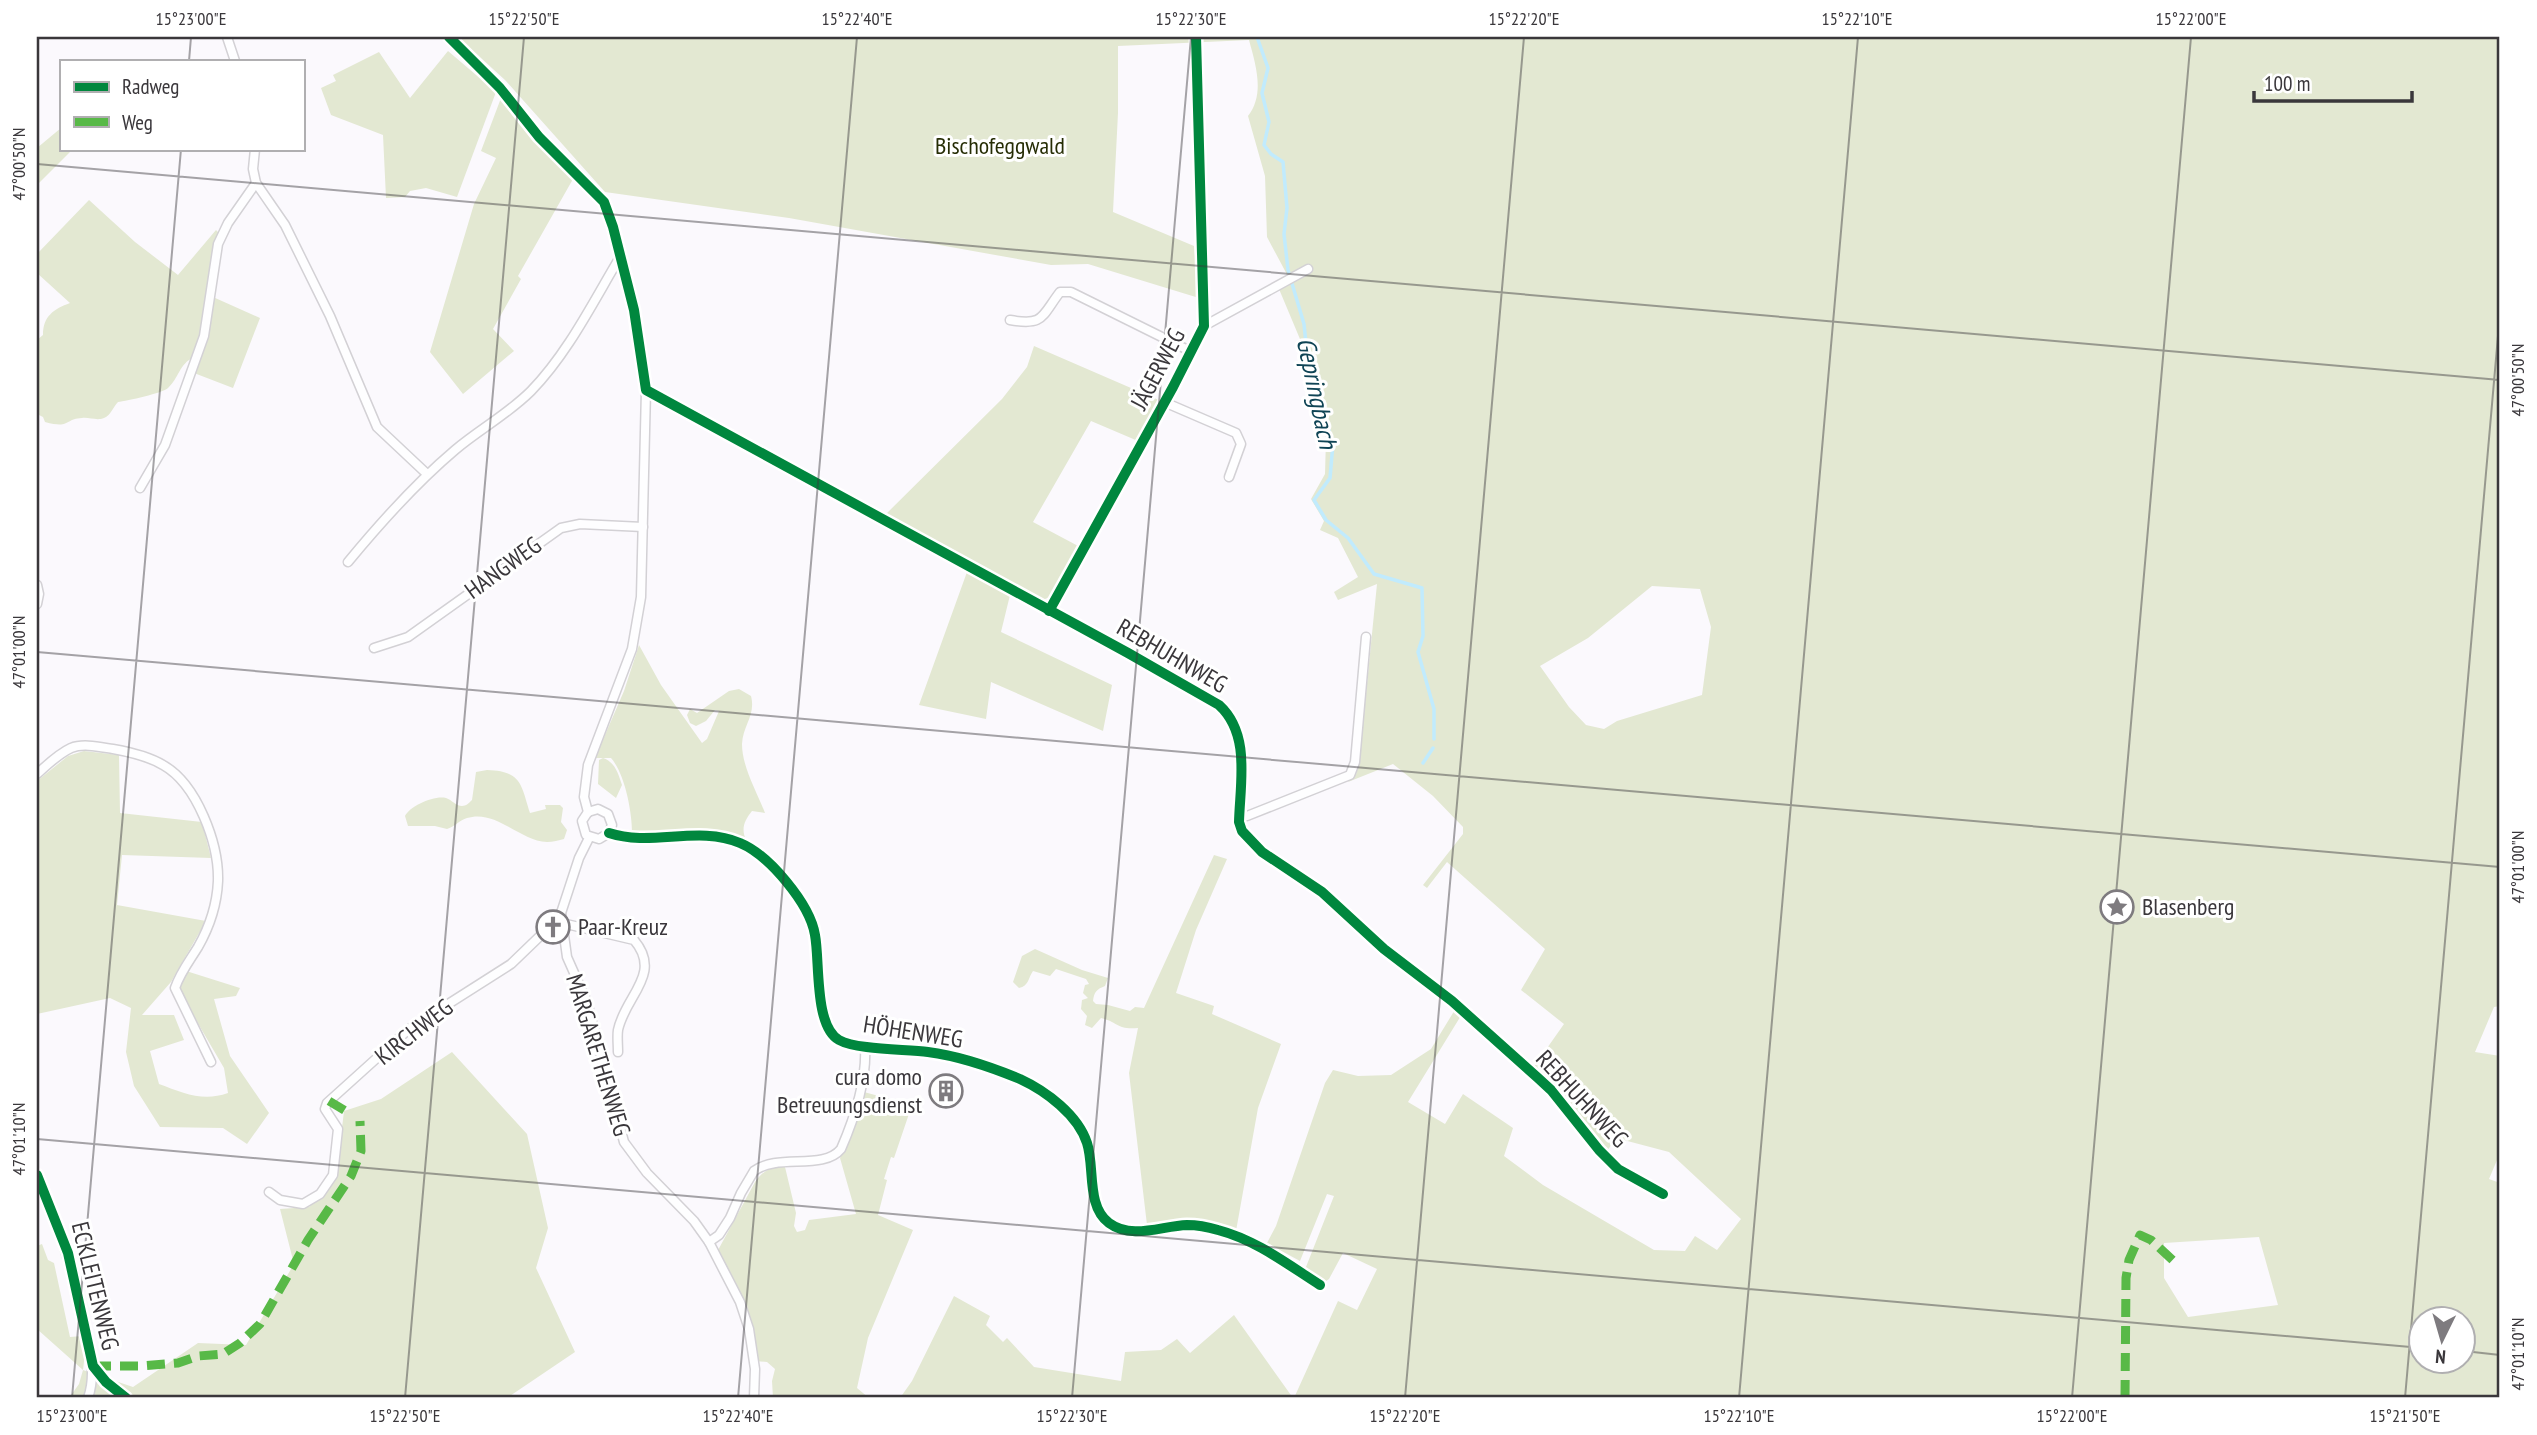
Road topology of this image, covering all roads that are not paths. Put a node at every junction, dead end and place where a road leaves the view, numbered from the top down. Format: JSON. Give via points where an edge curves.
{"nodes":[{"id":1,"x":227,"y":37,"type":"edge"},
{"id":2,"x":449,"y":37,"type":"edge"},
{"id":3,"x":1196,"y":37,"type":"edge"},
{"id":4,"x":235,"y":60,"type":"edge"},
{"id":5,"x":255,"y":150,"type":"edge"},
{"id":6,"x":256,"y":183,"type":"junction"},
{"id":7,"x":620,"y":257,"type":"junction"},
{"id":8,"x":1308,"y":269,"type":"dead end"},
{"id":9,"x":1010,"y":320,"type":"dead end"},
{"id":10,"x":1204,"y":326,"type":"junction"},
{"id":11,"x":1192,"y":352,"type":"junction"},
{"id":12,"x":646,"y":390,"type":"junction"},
{"id":13,"x":1164,"y":402,"type":"junction"},
{"id":14,"x":427,"y":474,"type":"junction"},
{"id":15,"x":1229,"y":477,"type":"dead end"},
{"id":16,"x":140,"y":488,"type":"dead end"},
{"id":17,"x":643,"y":527,"type":"junction"},
{"id":18,"x":348,"y":562,"type":"dead end"},
{"id":19,"x":37,"y":585,"type":"edge"},
{"id":20,"x":37,"y":604,"type":"edge"},
{"id":21,"x":1049,"y":611,"type":"junction"},
{"id":22,"x":1366,"y":637,"type":"dead end"},
{"id":23,"x":374,"y":648,"type":"dead end"},
{"id":24,"x":37,"y":774,"type":"edge"},
{"id":25,"x":588,"y":812,"type":"junction"},
{"id":26,"x":1239,"y":816,"type":"junction"},
{"id":27,"x":609,"y":833,"type":"junction"},
{"id":28,"x":586,"y":835,"type":"junction"},
{"id":29,"x":561,"y":913,"type":"junction"},
{"id":30,"x":562,"y":923,"type":"junction"},
{"id":31,"x":865,"y":1046,"type":"junction"},
{"id":32,"x":618,"y":1052,"type":"dead end"},
{"id":33,"x":211,"y":1062,"type":"dead end"},
{"id":34,"x":37,"y":1175,"type":"edge"},
{"id":35,"x":269,"y":1192,"type":"dead end"},
{"id":36,"x":1663,"y":1194,"type":"dead end"},
{"id":37,"x":709,"y":1242,"type":"junction"},
{"id":38,"x":1320,"y":1285,"type":"dead end"},
{"id":39,"x":93,"y":1366,"type":"junction"},
{"id":40,"x":88,"y":1398,"type":"edge"},
{"id":41,"x":126,"y":1398,"type":"edge"},
{"id":42,"x":754,"y":1398,"type":"edge"}],
"edges":[{"from":1,"to":4,"type":"street"},
{"from":2,"to":7,"type":"street","via":[[604,202]]},
{"from":3,"to":10,"type":"street","name":"JÄGERWEG"},
{"from":5,"to":6,"type":"street"},
{"from":6,"to":14,"type":"street","via":[[285,225],[377,427]]},
{"from":6,"to":16,"type":"street","via":[[218,244],[204,335],[165,445]]},
{"from":7,"to":12,"type":"street","via":[[634,310]]},
{"from":7,"to":14,"type":"street","via":[[551,369],[500,418]]},
{"from":8,"to":10,"type":"street","name":"JÄGERWEG"},
{"from":9,"to":11,"type":"street","name":"JÄGERWEG","via":[[1038,321],[1060,292],[1071,292]]},
{"from":10,"to":11,"type":"street","name":"JÄGERWEG"},
{"from":11,"to":13,"type":"street","name":"JÄGERWEG"},
{"from":12,"to":17,"type":"street"},
{"from":12,"to":21,"type":"street","name":"REBHUHNWEG"},
{"from":13,"to":15,"type":"street","name":"JÄGERWEG","via":[[1236,433],[1241,444]]},
{"from":13,"to":21,"type":"street","name":"JÄGERWEG"},
{"from":14,"to":18,"type":"street"},
{"from":17,"to":23,"type":"street","name":"HANGWEG","via":[[580,524],[561,528],[408,637]]},
{"from":17,"to":25,"type":"street","via":[[636,632],[587,765],[584,797]]},
{"from":19,"to":20,"type":"street"},
{"from":21,"to":26,"type":"street","name":"REBHUHNWEG","via":[[1226,712],[1240,740]]},
{"from":22,"to":26,"type":"street","via":[[1350,775]]},
{"from":24,"to":33,"type":"street","via":[[72,748],[100,747],[164,765],[191,794],[213,842],[218,882],[207,930],[175,988]]},
{"from":25,"to":27,"type":"street","via":[[598,809],[608,814]]},
{"from":25,"to":28,"type":"street","via":[[582,821]]},
{"from":26,"to":36,"type":"street","name":"REBHUHNWEG","via":[[1242,831],[1262,852],[1322,892],[1384,949],[1452,1001],[1551,1090],[1618,1169]]},
{"from":27,"to":28,"type":"street","name":"HÖHENWEG","via":[[599,839]]},
{"from":27,"to":31,"type":"street","name":"HÖHENWEG","via":[[639,839],[723,838],[752,849],[795,893],[811,919],[822,1006],[830,1031],[840,1041]]},
{"from":28,"to":29,"type":"street","name":"KIRCHWEG"},
{"from":29,"to":30,"type":"street","name":"MARGARETHENWEG"},
{"from":29,"to":35,"type":"street","name":"KIRCHWEG","via":[[511,964],[410,1030],[327,1103],[325,1109],[338,1134],[333,1175],[320,1194],[303,1204],[280,1200]]},
{"from":30,"to":32,"type":"street","name":"MARGARETHENWEG","via":[[634,940],[646,960],[645,972],[618,1030]]},
{"from":30,"to":37,"type":"street","name":"MARGARETHENWEG","via":[[624,1142]]},
{"from":31,"to":37,"type":"street","via":[[859,1090],[841,1149],[823,1159],[763,1164],[754,1171],[719,1235]]},
{"from":31,"to":38,"type":"street","name":"HÖHENWEG","via":[[944,1055],[1022,1080],[1050,1097],[1083,1135],[1098,1208],[1109,1223],[1131,1231],[1188,1225],[1217,1230],[1263,1249]]},
{"from":34,"to":39,"type":"street","name":"ECKLEITENWEG","via":[[68,1253]]},
{"from":37,"to":42,"type":"street","name":"MARGARETHENWEG","via":[[749,1329]]},
{"from":39,"to":40,"type":"street","name":"ECKLEITENWEG"},
{"from":39,"to":41,"type":"street","name":"ECKLEITENWEG"}]}
